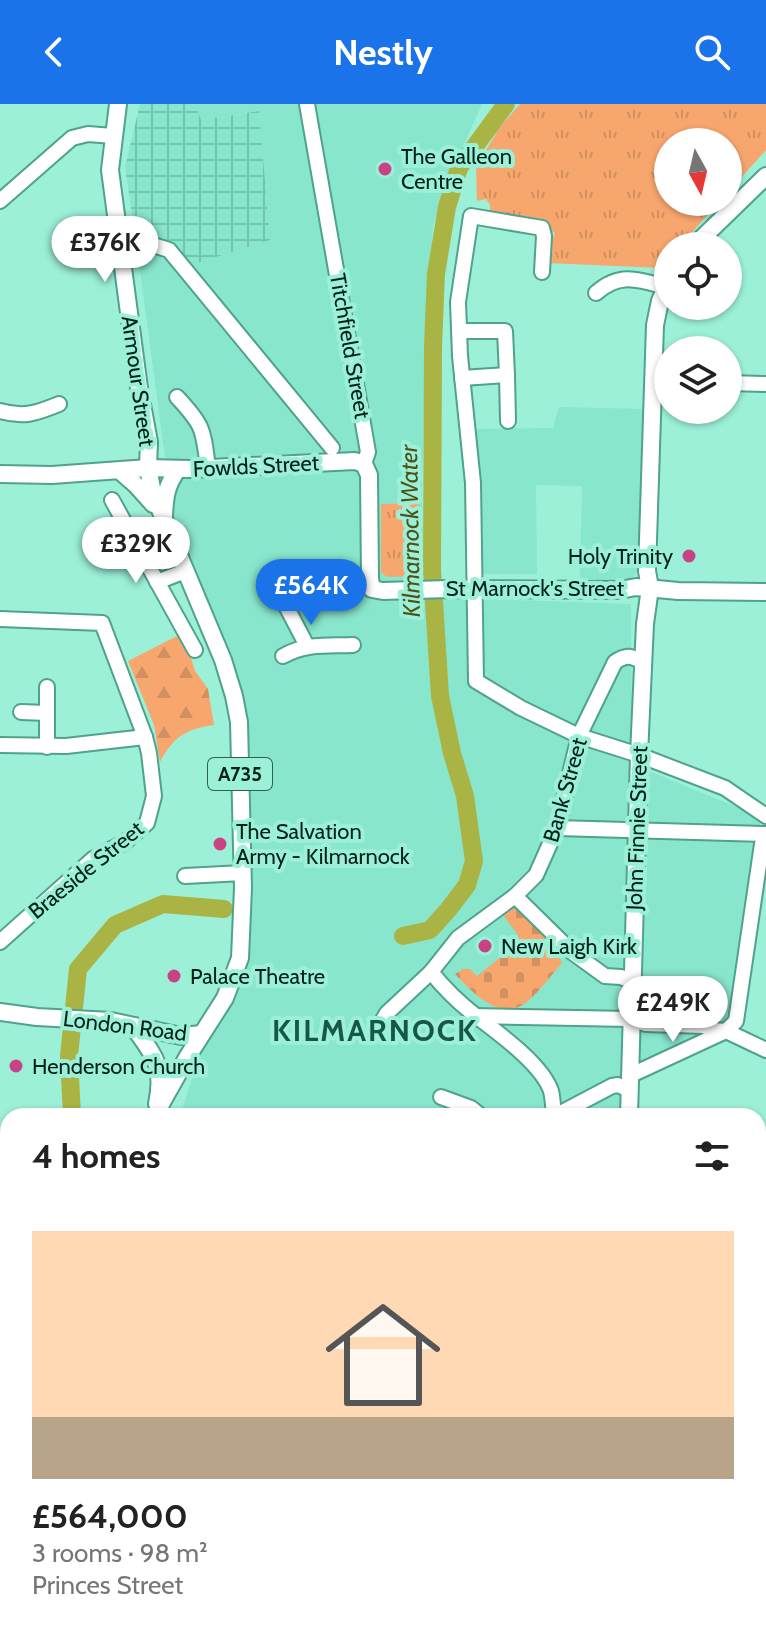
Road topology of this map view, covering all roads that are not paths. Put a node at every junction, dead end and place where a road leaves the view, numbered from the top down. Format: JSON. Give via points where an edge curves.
{"nodes":[{"id":1,"x":118,"y":104,"type":"edge"},
{"id":2,"x":307,"y":104,"type":"edge"},
{"id":3,"x":113,"y":136,"type":"junction"},
{"id":4,"x":766,"y":176,"type":"edge"},
{"id":5,"x":0,"y":201,"type":"edge"},
{"id":6,"x":708,"y":232,"type":"edge"},
{"id":7,"x":122,"y":255,"type":"junction"},
{"id":8,"x":542,"y":272,"type":"dead end"},
{"id":9,"x":654,"y":283,"type":"edge"},
{"id":10,"x":596,"y":293,"type":"dead end"},
{"id":11,"x":467,"y":331,"type":"dead end"},
{"id":12,"x":507,"y":375,"type":"junction"},
{"id":13,"x":462,"y":378,"type":"junction"},
{"id":14,"x":742,"y":383,"type":"edge"},
{"id":15,"x":766,"y":384,"type":"edge"},
{"id":16,"x":177,"y":397,"type":"dead end"},
{"id":17,"x":59,"y":404,"type":"dead end"},
{"id":18,"x":0,"y":411,"type":"edge"},
{"id":19,"x":508,"y":421,"type":"dead end"},
{"id":20,"x":657,"y":424,"type":"edge"},
{"id":21,"x":332,"y":448,"type":"dead end"},
{"id":22,"x":364,"y":464,"type":"junction"},
{"id":23,"x":148,"y":468,"type":"junction"},
{"id":24,"x":208,"y":468,"type":"junction"},
{"id":25,"x":178,"y":469,"type":"junction"},
{"id":26,"x":120,"y":471,"type":"junction"},
{"id":27,"x":0,"y":474,"type":"edge"},
{"id":28,"x":112,"y":500,"type":"dead end"},
{"id":29,"x":164,"y":518,"type":"junction"},
{"id":30,"x":185,"y":571,"type":"junction"},
{"id":31,"x":157,"y":582,"type":"junction"},
{"id":32,"x":650,"y":588,"type":"junction"},
{"id":33,"x":372,"y":589,"type":"joint"},
{"id":34,"x":475,"y":589,"type":"junction"},
{"id":35,"x":620,"y":590,"type":"junction"},
{"id":36,"x":766,"y":592,"type":"edge"},
{"id":37,"x":283,"y":600,"type":"dead end"},
{"id":38,"x":0,"y":619,"type":"edge"},
{"id":39,"x":645,"y":624,"type":"junction"},
{"id":40,"x":353,"y":645,"type":"dead end"},
{"id":41,"x":307,"y":646,"type":"junction"},
{"id":42,"x":195,"y":650,"type":"dead end"},
{"id":43,"x":283,"y":656,"type":"dead end"},
{"id":44,"x":643,"y":662,"type":"junction"},
{"id":45,"x":47,"y":687,"type":"dead end"},
{"id":46,"x":21,"y":712,"type":"dead end"},
{"id":47,"x":47,"y":713,"type":"junction"},
{"id":48,"x":579,"y":736,"type":"junction"},
{"id":49,"x":145,"y":737,"type":"junction"},
{"id":50,"x":0,"y":745,"type":"edge"},
{"id":51,"x":47,"y":747,"type":"junction"},
{"id":52,"x":639,"y":755,"type":"junction"},
{"id":53,"x":766,"y":816,"type":"edge"},
{"id":54,"x":557,"y":828,"type":"junction"},
{"id":55,"x":637,"y":829,"type":"junction"},
{"id":56,"x":766,"y":836,"type":"edge"},
{"id":57,"x":243,"y":873,"type":"junction"},
{"id":58,"x":185,"y":876,"type":"dead end"},
{"id":59,"x":515,"y":896,"type":"junction"},
{"id":60,"x":7,"y":927,"type":"edge"},
{"id":61,"x":0,"y":942,"type":"edge"},
{"id":62,"x":431,"y":972,"type":"junction"},
{"id":63,"x":633,"y":982,"type":"junction"},
{"id":64,"x":0,"y":1012,"type":"edge"},
{"id":65,"x":475,"y":1016,"type":"junction"},
{"id":66,"x":631,"y":1019,"type":"junction"},
{"id":67,"x":133,"y":1026,"type":"junction"},
{"id":68,"x":377,"y":1030,"type":"dead end"},
{"id":69,"x":726,"y":1031,"type":"junction"},
{"id":70,"x":202,"y":1034,"type":"junction"},
{"id":71,"x":766,"y":1050,"type":"edge"},
{"id":72,"x":629,"y":1083,"type":"junction"},
{"id":73,"x":441,"y":1097,"type":"dead end"},
{"id":74,"x":157,"y":1108,"type":"edge"},
{"id":75,"x":159,"y":1108,"type":"edge"},
{"id":76,"x":471,"y":1108,"type":"edge"},
{"id":77,"x":553,"y":1108,"type":"edge"},
{"id":78,"x":569,"y":1108,"type":"edge"},
{"id":79,"x":629,"y":1108,"type":"edge"}],
"edges":[{"from":1,"to":3,"type":"main road","name":"Armour Street"},
{"from":2,"to":22,"type":"street","name":"Titchfield Street","via":[[368,452]]},
{"from":3,"to":5,"type":"street","via":[[72,138]]},
{"from":3,"to":7,"type":"main road","name":"Armour Street","via":[[110,170]]},
{"from":4,"to":6,"type":"main road"},
{"from":7,"to":21,"type":"street","via":[[150,244],[169,250]]},
{"from":7,"to":23,"type":"main road","name":"Armour Street","via":[[149,442]]},
{"from":8,"to":13,"type":"street","via":[[542,228],[471,216],[458,302]]},
{"from":9,"to":10,"type":"street","via":[[624,279],[608,282]]},
{"from":11,"to":12,"type":"street","via":[[505,331]]},
{"from":12,"to":13,"type":"street"},
{"from":12,"to":19,"type":"street"},
{"from":13,"to":34,"type":"street","via":[[473,483]]},
{"from":14,"to":15,"type":"street"},
{"from":16,"to":24,"type":"street","via":[[203,432]]},
{"from":17,"to":18,"type":"street","via":[[35,414]]},
{"from":20,"to":32,"type":"main road","name":"John Finnie Street"},
{"from":22,"to":24,"type":"main road","name":"Fowlds Street"},
{"from":22,"to":33,"type":"main road","name":"Titchfield Street","via":[[369,475]]},
{"from":23,"to":25,"type":"main road","name":"Fowlds Street"},
{"from":23,"to":26,"type":"main road","name":"Fowlds Street"},
{"from":23,"to":29,"type":"main road","number":"A735"},
{"from":24,"to":25,"type":"main road","name":"Fowlds Street"},
{"from":25,"to":29,"type":"main road","via":[[166,491]]},
{"from":26,"to":27,"type":"main road","name":"Fowlds Street"},
{"from":26,"to":29,"type":"main road","number":"A735"},
{"from":28,"to":31,"type":"street"},
{"from":29,"to":30,"type":"main road","number":"A735"},
{"from":30,"to":31,"type":"street"},
{"from":30,"to":57,"type":"main road","number":"A735","via":[[223,660],[239,722]]},
{"from":31,"to":42,"type":"street"},
{"from":32,"to":35,"type":"main road","name":"St Marnock's Street"},
{"from":32,"to":36,"type":"main road","name":"St Marnock's Street"},
{"from":32,"to":39,"type":"main road","name":"John Finnie Street"},
{"from":33,"to":34,"type":"main road","name":"St Marnock's Street"},
{"from":34,"to":35,"type":"main road","name":"St Marnock's Street"},
{"from":34,"to":48,"type":"street","via":[[476,681]]},
{"from":35,"to":39,"type":"main road","via":[[630,596]]},
{"from":37,"to":41,"type":"street"},
{"from":38,"to":49,"type":"street","name":"Braeside Street","via":[[102,623]]},
{"from":39,"to":44,"type":"main road","name":"John Finnie Street"},
{"from":40,"to":41,"type":"street"},
{"from":41,"to":43,"type":"street"},
{"from":44,"to":48,"type":"street","name":"Bank Street","via":[[629,655],[615,662]]},
{"from":44,"to":52,"type":"main road","name":"John Finnie Street"},
{"from":45,"to":47,"type":"street"},
{"from":46,"to":47,"type":"street"},
{"from":47,"to":51,"type":"street"},
{"from":48,"to":52,"type":"street"},
{"from":48,"to":54,"type":"street","name":"Bank Street"},
{"from":49,"to":51,"type":"street"},
{"from":49,"to":60,"type":"street","name":"Braeside Street","via":[[154,796],[147,823]]},
{"from":50,"to":51,"type":"street"},
{"from":52,"to":53,"type":"street","via":[[725,788]]},
{"from":52,"to":55,"type":"main road","name":"John Finnie Street"},
{"from":54,"to":55,"type":"street"},
{"from":54,"to":59,"type":"street","name":"Bank Street","via":[[536,875]]},
{"from":55,"to":56,"type":"street"},
{"from":55,"to":63,"type":"main road","name":"John Finnie Street"},
{"from":56,"to":69,"type":"street","via":[[736,1021]]},
{"from":57,"to":58,"type":"street"},
{"from":57,"to":70,"type":"main road","number":"A735","via":[[240,958],[225,998]]},
{"from":59,"to":62,"type":"street","name":"Bank Street","via":[[458,938]]},
{"from":59,"to":63,"type":"street","via":[[572,952],[605,976]]},
{"from":60,"to":61,"type":"street","name":"Braeside Street"},
{"from":62,"to":65,"type":"street"},
{"from":62,"to":68,"type":"street","name":"Bank Street","via":[[387,1013]]},
{"from":63,"to":66,"type":"main road","name":"John Finnie Street"},
{"from":64,"to":67,"type":"main road","name":"London Road"},
{"from":65,"to":66,"type":"street"},
{"from":65,"to":77,"type":"street","via":[[536,1068],[551,1090]]},
{"from":66,"to":69,"type":"street"},
{"from":66,"to":72,"type":"main road","name":"John Finnie Street"},
{"from":67,"to":70,"type":"main road","name":"London Road","via":[[181,1036]]},
{"from":67,"to":74,"type":"main road","via":[[158,1061]]},
{"from":69,"to":71,"type":"street"},
{"from":69,"to":72,"type":"street"},
{"from":70,"to":75,"type":"main road","number":"A735"},
{"from":72,"to":78,"type":"street"},
{"from":72,"to":79,"type":"main road","name":"John Finnie Street"},
{"from":73,"to":76,"type":"street"}]}
